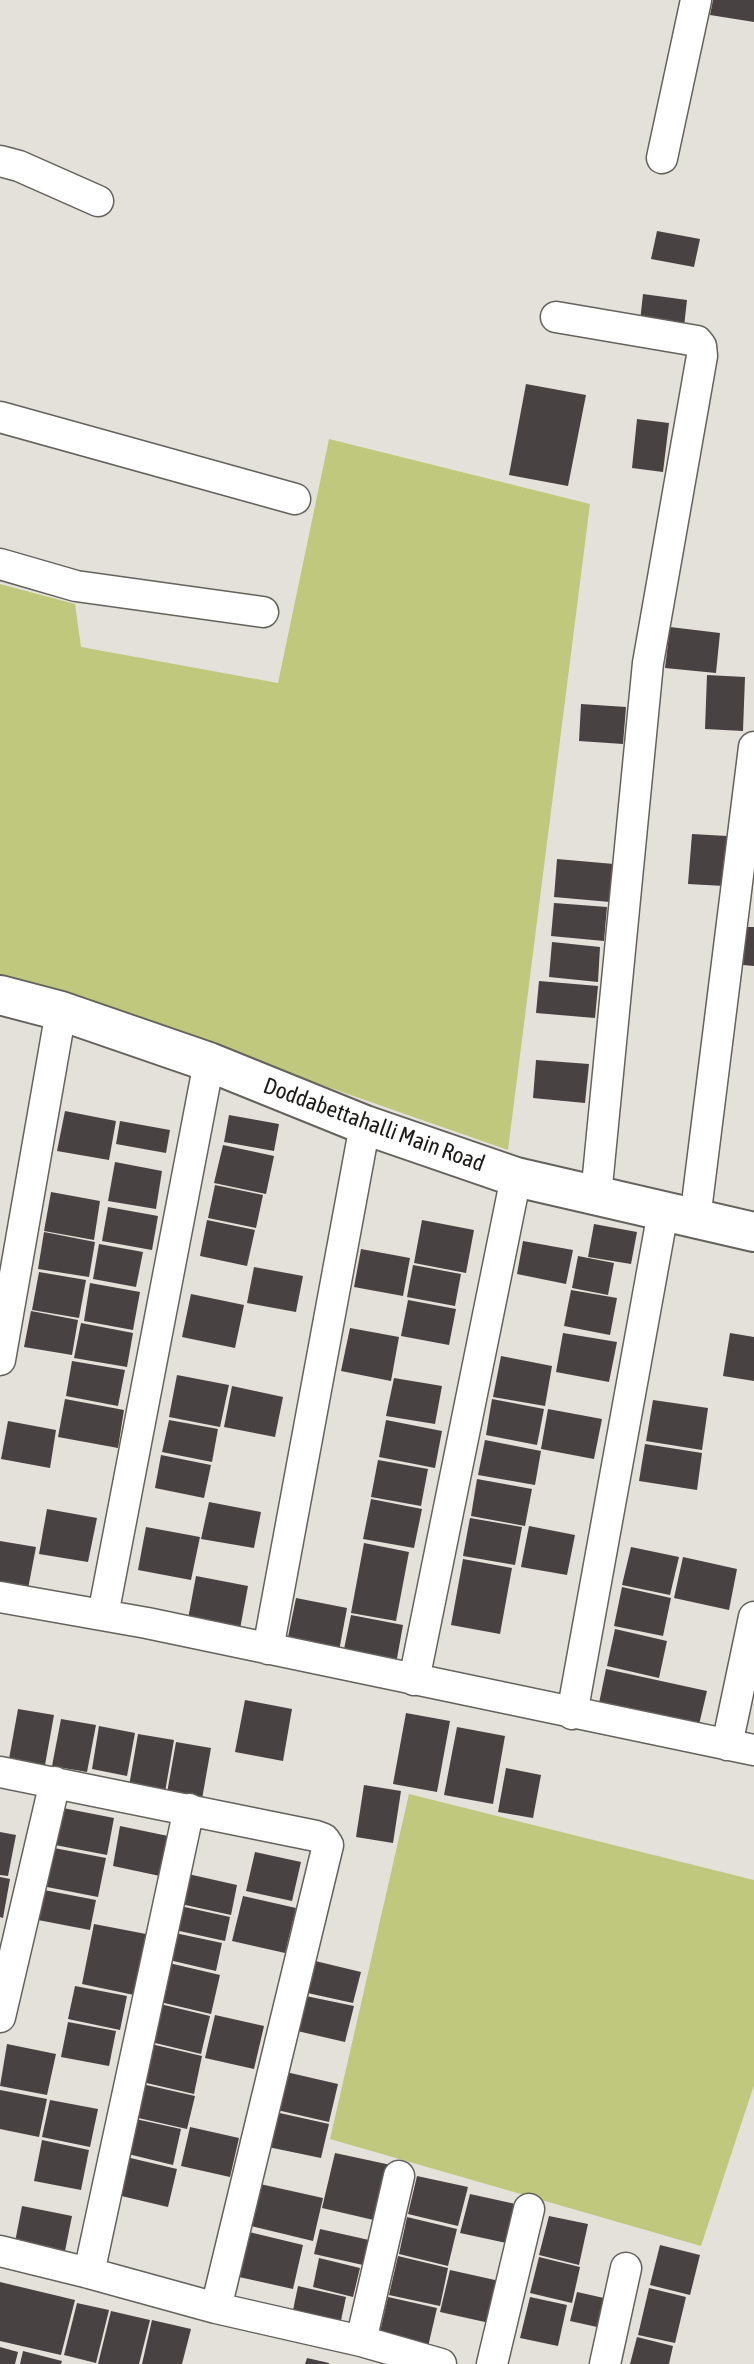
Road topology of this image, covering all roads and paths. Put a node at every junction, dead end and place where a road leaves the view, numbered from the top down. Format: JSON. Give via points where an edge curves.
{"nodes":[{"id":1,"x":696,"y":0,"type":"edge"},
{"id":2,"x":662,"y":158,"type":"dead end"},
{"id":3,"x":0,"y":161,"type":"edge"},
{"id":4,"x":98,"y":201,"type":"dead end"},
{"id":5,"x":556,"y":317,"type":"dead end"},
{"id":6,"x":0,"y":417,"type":"edge"},
{"id":7,"x":295,"y":499,"type":"dead end"},
{"id":8,"x":0,"y":564,"type":"edge"},
{"id":9,"x":263,"y":612,"type":"dead end"},
{"id":10,"x":754,"y":747,"type":"edge"},
{"id":11,"x":0,"y":995,"type":"edge"},
{"id":12,"x":61,"y":1011,"type":"junction"},
{"id":13,"x":209,"y":1062,"type":"junction"},
{"id":14,"x":365,"y":1125,"type":"junction"},
{"id":15,"x":516,"y":1177,"type":"junction"},
{"id":16,"x":596,"y":1196,"type":"junction"},
{"id":17,"x":679,"y":1216,"type":"junction"},
{"id":18,"x":754,"y":1232,"type":"edge"},
{"id":19,"x":0,"y":1360,"type":"edge"},
{"id":20,"x":0,"y":1597,"type":"edge"},
{"id":21,"x":103,"y":1615,"type":"junction"},
{"id":22,"x":754,"y":1617,"type":"edge"},
{"id":23,"x":268,"y":1649,"type":"junction"},
{"id":24,"x":414,"y":1680,"type":"junction"},
{"id":25,"x":572,"y":1714,"type":"junction"},
{"id":26,"x":741,"y":1748,"type":"edge"},
{"id":27,"x":0,"y":1772,"type":"edge"},
{"id":28,"x":55,"y":1782,"type":"junction"},
{"id":29,"x":189,"y":1809,"type":"junction"},
{"id":30,"x":0,"y":2017,"type":"edge"},
{"id":31,"x":399,"y":2176,"type":"dead end"},
{"id":32,"x":528,"y":2209,"type":"dead end"},
{"id":33,"x":0,"y":2251,"type":"edge"},
{"id":34,"x":626,"y":2268,"type":"dead end"},
{"id":35,"x":89,"y":2273,"type":"junction"},
{"id":36,"x":216,"y":2308,"type":"junction"},
{"id":37,"x":360,"y":2341,"type":"junction"},
{"id":38,"x":441,"y":2364,"type":"edge"},
{"id":39,"x":492,"y":2364,"type":"edge"},
{"id":40,"x":605,"y":2364,"type":"edge"}],
"edges":[{"from":1,"to":2,"type":"street"},
{"from":3,"to":4,"type":"street"},
{"from":5,"to":16,"type":"street","via":[[697,341],[702,356],[648,663]]},
{"from":6,"to":7,"type":"street"},
{"from":8,"to":9,"type":"street","via":[[76,586]]},
{"from":10,"to":17,"type":"street"},
{"from":11,"to":12,"type":"street","name":"Doddabettahalli Main Road"},
{"from":12,"to":13,"type":"street","name":"Doddabettahalli Main Road"},
{"from":12,"to":19,"type":"street"},
{"from":13,"to":14,"type":"street","name":"Doddabettahalli Main Road"},
{"from":13,"to":21,"type":"street"},
{"from":14,"to":15,"type":"street","name":"Doddabettahalli Main Road"},
{"from":14,"to":23,"type":"street"},
{"from":15,"to":16,"type":"street","name":"Doddabettahalli Main Road"},
{"from":15,"to":24,"type":"street"},
{"from":16,"to":17,"type":"street","name":"Doddabettahalli Main Road"},
{"from":17,"to":18,"type":"street","name":"Doddabettahalli Main Road"},
{"from":17,"to":25,"type":"street"},
{"from":20,"to":21,"type":"street"},
{"from":21,"to":23,"type":"street"},
{"from":22,"to":26,"type":"street"},
{"from":23,"to":24,"type":"street"},
{"from":24,"to":25,"type":"street"},
{"from":25,"to":26,"type":"street"},
{"from":27,"to":28,"type":"street"},
{"from":28,"to":29,"type":"street"},
{"from":28,"to":30,"type":"street"},
{"from":29,"to":35,"type":"street"},
{"from":29,"to":36,"type":"street","via":[[316,1836],[328,1844]]},
{"from":31,"to":37,"type":"street"},
{"from":32,"to":39,"type":"street"},
{"from":33,"to":35,"type":"street"},
{"from":34,"to":40,"type":"street"},
{"from":35,"to":36,"type":"street"},
{"from":36,"to":37,"type":"street"},
{"from":37,"to":38,"type":"street"}]}
